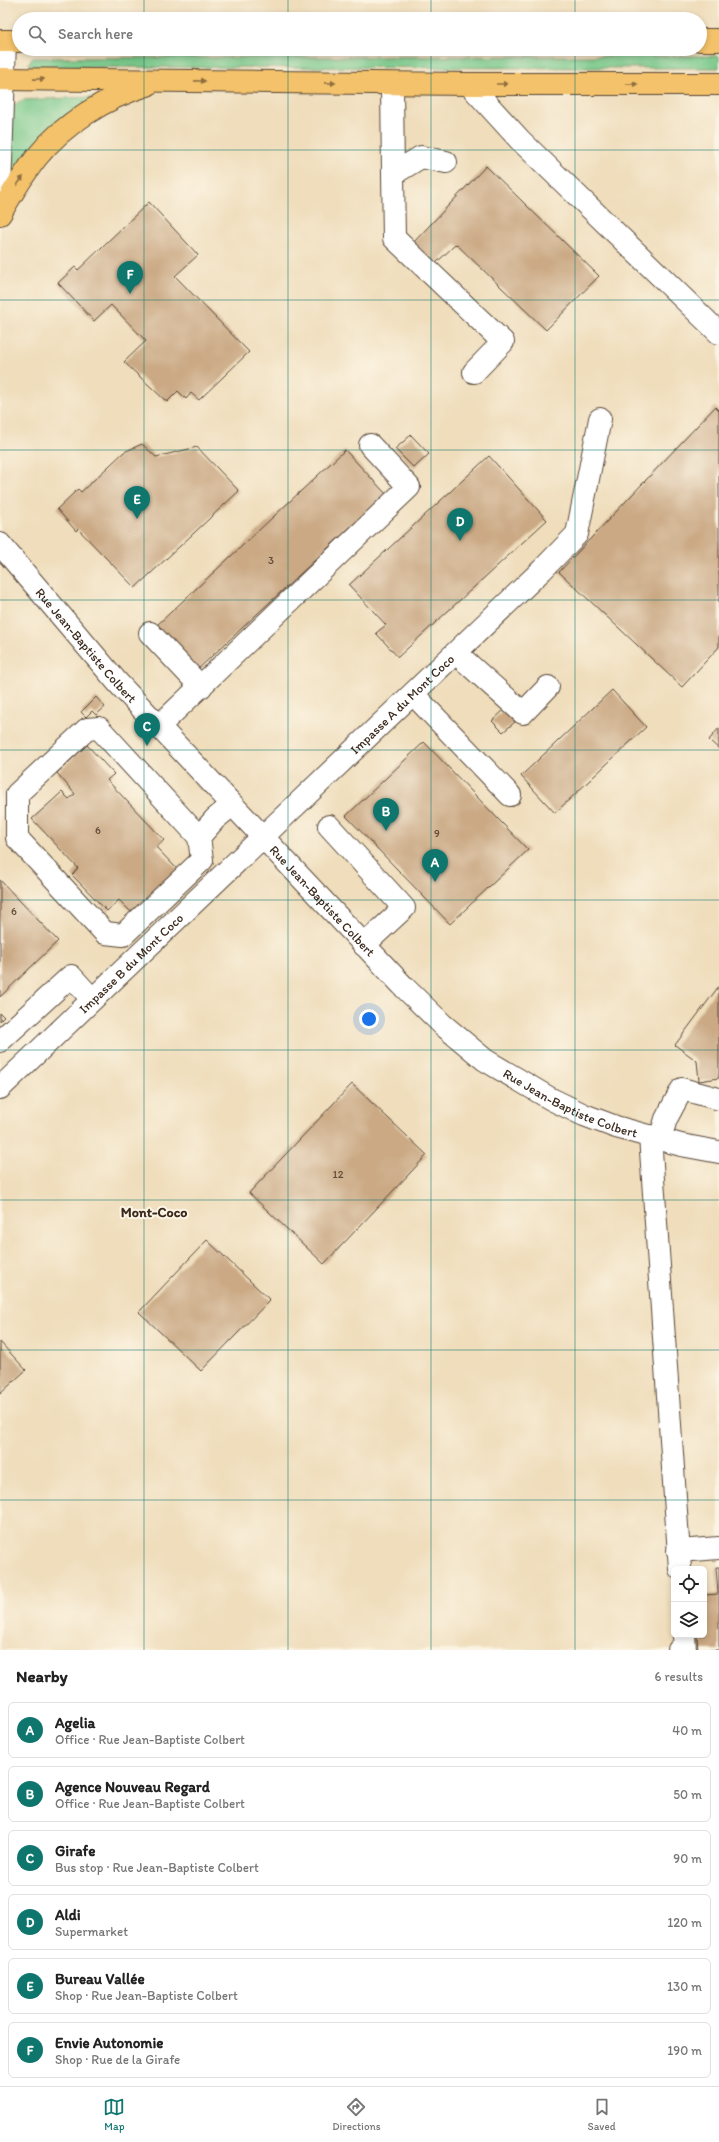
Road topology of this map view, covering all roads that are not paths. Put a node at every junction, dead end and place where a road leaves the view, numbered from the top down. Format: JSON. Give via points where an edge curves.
{"nodes":[{"id":1,"x":707,"y":40,"type":"edge"},
{"id":2,"x":719,"y":40,"type":"edge"},
{"id":3,"x":8,"y":41,"type":"edge"},
{"id":4,"x":2,"y":79,"type":"edge"},
{"id":5,"x":161,"y":81,"type":"junction"},
{"id":6,"x":392,"y":84,"type":"junction"},
{"id":7,"x":470,"y":84,"type":"junction"},
{"id":8,"x":719,"y":84,"type":"edge"},
{"id":9,"x":446,"y":162,"type":"dead end"},
{"id":10,"x":393,"y":174,"type":"junction"},
{"id":11,"x":0,"y":192,"type":"edge"},
{"id":12,"x":0,"y":214,"type":"edge"},
{"id":13,"x":719,"y":333,"type":"edge"},
{"id":14,"x":474,"y":372,"type":"dead end"},
{"id":15,"x":600,"y":419,"type":"dead end"},
{"id":16,"x":370,"y":445,"type":"dead end"},
{"id":17,"x":0,"y":544,"type":"edge"},
{"id":18,"x":150,"y":633,"type":"dead end"},
{"id":19,"x":456,"y":653,"type":"junction"},
{"id":20,"x":201,"y":687,"type":"junction"},
{"id":21,"x":548,"y":687,"type":"dead end"},
{"id":22,"x":413,"y":694,"type":"junction"},
{"id":23,"x":158,"y":727,"type":"junction"},
{"id":24,"x":510,"y":795,"type":"dead end"},
{"id":25,"x":232,"y":805,"type":"junction"},
{"id":26,"x":329,"y":826,"type":"dead end"},
{"id":27,"x":199,"y":837,"type":"junction"},
{"id":28,"x":263,"y":838,"type":"junction"},
{"id":29,"x":364,"y":945,"type":"junction"},
{"id":30,"x":92,"y":999,"type":"junction"},
{"id":31,"x":0,"y":1041,"type":"edge"},
{"id":32,"x":0,"y":1088,"type":"edge"},
{"id":33,"x":719,"y":1098,"type":"edge"},
{"id":34,"x":655,"y":1138,"type":"junction"},
{"id":35,"x":719,"y":1152,"type":"edge"},
{"id":36,"x":719,"y":1548,"type":"edge"},
{"id":37,"x":679,"y":1560,"type":"edge"},
{"id":38,"x":684,"y":1638,"type":"edge"},
{"id":39,"x":679,"y":1650,"type":"edge"}],
"edges":[{"from":1,"to":2,"type":"main road"},
{"from":3,"to":4,"type":"street"},
{"from":4,"to":5,"type":"main road","one_way":true},
{"from":4,"to":11,"type":"street"},
{"from":5,"to":6,"type":"main road","one_way":true},
{"from":12,"to":5,"type":"main road","one_way":true,"via":[[38,156],[68,127],[127,91]]},
{"from":6,"to":7,"type":"main road"},
{"from":6,"to":10,"type":"street"},
{"from":7,"to":8,"type":"main road","one_way":true},
{"from":7,"to":13,"type":"street","via":[[520,140]]},
{"from":9,"to":10,"type":"street","via":[[421,157]]},
{"from":10,"to":14,"type":"street","via":[[394,238],[502,342]]},
{"from":15,"to":19,"type":"street","name":"Impasse A du Mont Coco","via":[[577,534]]},
{"from":16,"to":20,"type":"street","via":[[409,487]]},
{"from":17,"to":23,"type":"street","name":"Rue Jean-Baptiste Colbert"},
{"from":18,"to":20,"type":"street"},
{"from":19,"to":21,"type":"street","via":[[523,713]]},
{"from":19,"to":22,"type":"street","name":"Impasse A du Mont Coco"},
{"from":20,"to":23,"type":"street"},
{"from":22,"to":24,"type":"street"},
{"from":22,"to":28,"type":"street","name":"Impasse A du Mont Coco"},
{"from":23,"to":25,"type":"street","name":"Rue Jean-Baptiste Colbert"},
{"from":25,"to":27,"type":"street"},
{"from":25,"to":28,"type":"street","name":"Rue Jean-Baptiste Colbert"},
{"from":26,"to":29,"type":"street","via":[[404,908]]},
{"from":27,"to":27,"type":"street","via":[[99,728],[87,729],[17,794],[17,838],[105,933],[123,935],[202,860]]},
{"from":28,"to":29,"type":"street","name":"Rue Jean-Baptiste Colbert"},
{"from":28,"to":30,"type":"street","name":"Impasse B du Mont Coco"},
{"from":29,"to":34,"type":"street","name":"Rue Jean-Baptiste Colbert","via":[[443,1025],[485,1060],[551,1099],[584,1115]]},
{"from":30,"to":31,"type":"street","via":[[71,976]]},
{"from":30,"to":32,"type":"street","name":"Impasse B du Mont Coco"},
{"from":33,"to":34,"type":"street","via":[[682,1089]]},
{"from":34,"to":35,"type":"street","name":"Rue Jean-Baptiste Colbert"},
{"from":34,"to":37,"type":"street"},
{"from":36,"to":37,"type":"street"},
{"from":38,"to":39,"type":"street","via":[[685,1650]]}]}
